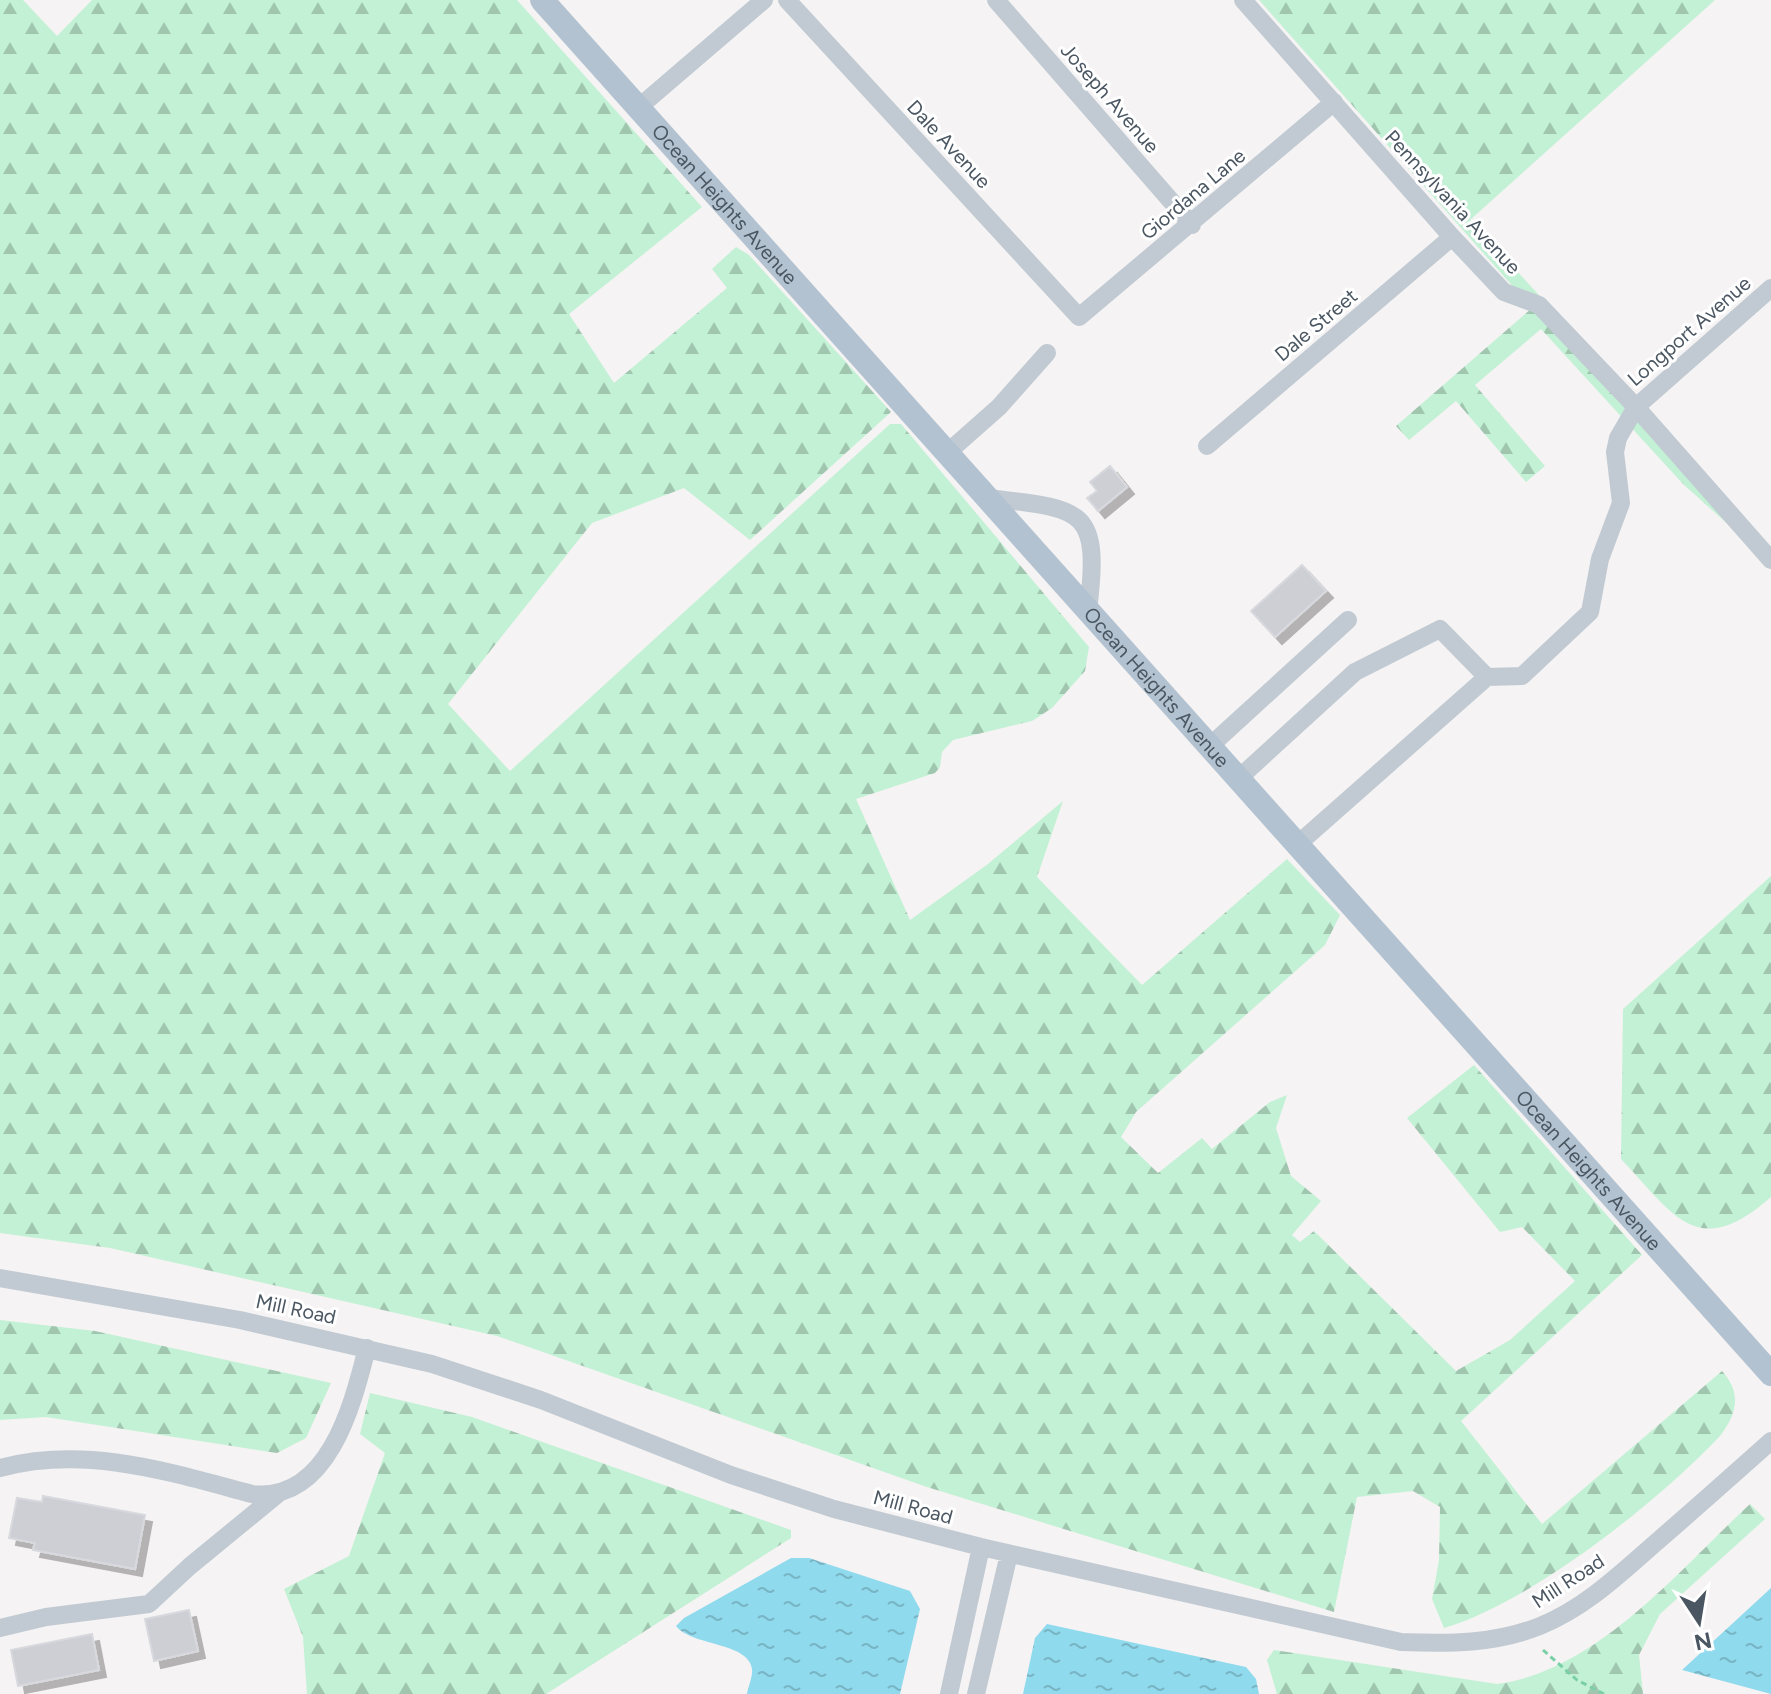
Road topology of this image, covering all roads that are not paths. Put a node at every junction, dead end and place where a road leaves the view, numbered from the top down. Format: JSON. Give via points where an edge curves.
{"nodes":[{"id":1,"x":542,"y":0,"type":"edge"},
{"id":2,"x":764,"y":0,"type":"edge"},
{"id":3,"x":787,"y":0,"type":"edge"},
{"id":4,"x":996,"y":0,"type":"edge"},
{"id":5,"x":1243,"y":0,"type":"edge"},
{"id":6,"x":1334,"y":102,"type":"junction"},
{"id":7,"x":638,"y":108,"type":"junction"},
{"id":8,"x":1192,"y":225,"type":"junction"},
{"id":9,"x":1452,"y":237,"type":"junction"},
{"id":10,"x":1771,"y":288,"type":"edge"},
{"id":11,"x":1079,"y":317,"type":"joint"},
{"id":12,"x":1047,"y":353,"type":"dead end"},
{"id":13,"x":1636,"y":407,"type":"junction"},
{"id":14,"x":1207,"y":446,"type":"dead end"},
{"id":15,"x":947,"y":453,"type":"junction"},
{"id":16,"x":988,"y":498,"type":"junction"},
{"id":17,"x":1771,"y":560,"type":"edge"},
{"id":18,"x":1088,"y":611,"type":"junction"},
{"id":19,"x":1348,"y":620,"type":"dead end"},
{"id":20,"x":1487,"y":677,"type":"junction"},
{"id":21,"x":1210,"y":746,"type":"junction"},
{"id":22,"x":1239,"y":778,"type":"junction"},
{"id":23,"x":1298,"y":844,"type":"junction"},
{"id":24,"x":0,"y":1278,"type":"edge"},
{"id":25,"x":367,"y":1348,"type":"junction"},
{"id":26,"x":1771,"y":1374,"type":"edge"},
{"id":27,"x":1771,"y":1441,"type":"edge"},
{"id":28,"x":0,"y":1468,"type":"edge"},
{"id":29,"x":285,"y":1489,"type":"junction"},
{"id":30,"x":981,"y":1547,"type":"junction"},
{"id":31,"x":1009,"y":1554,"type":"junction"},
{"id":32,"x":0,"y":1628,"type":"edge"},
{"id":33,"x":949,"y":1694,"type":"edge"},
{"id":34,"x":976,"y":1694,"type":"edge"}],
"edges":[{"from":1,"to":7,"type":"main road","name":"Ocean Heights Avenue"},
{"from":2,"to":7,"type":"street"},
{"from":3,"to":11,"type":"street","name":"Dale Avenue"},
{"from":4,"to":8,"type":"street","name":"Joseph Avenue"},
{"from":5,"to":6,"type":"street","name":"Pennsylvania Avenue"},
{"from":6,"to":8,"type":"street","name":"Giordana Lane"},
{"from":6,"to":9,"type":"street","name":"Pennsylvania Avenue"},
{"from":7,"to":15,"type":"main road","name":"Ocean Heights Avenue"},
{"from":8,"to":11,"type":"street","name":"Giordana Lane"},
{"from":9,"to":13,"type":"street","name":"Pennsylvania Avenue","via":[[1504,292],[1539,305]]},
{"from":9,"to":14,"type":"street","name":"Dale Street"},
{"from":10,"to":13,"type":"street","name":"Longport Avenue"},
{"from":12,"to":15,"type":"street","via":[[999,407]]},
{"from":13,"to":17,"type":"street","name":"Pennsylvania Avenue"},
{"from":13,"to":20,"type":"street","via":[[1618,438],[1621,503],[1604,546],[1590,612],[1522,676]]},
{"from":15,"to":16,"type":"main road","name":"Ocean Heights Avenue"},
{"from":16,"to":18,"type":"main road","name":"Ocean Heights Avenue"},
{"from":16,"to":18,"type":"street","via":[[1062,508],[1083,523],[1094,555]]},
{"from":18,"to":21,"type":"main road","name":"Ocean Heights Avenue"},
{"from":19,"to":21,"type":"street"},
{"from":20,"to":22,"type":"street","via":[[1440,629],[1355,672]]},
{"from":20,"to":23,"type":"street"},
{"from":21,"to":22,"type":"main road","name":"Ocean Heights Avenue"},
{"from":22,"to":23,"type":"main road","name":"Ocean Heights Avenue"},
{"from":23,"to":26,"type":"main road","name":"Ocean Heights Avenue"},
{"from":24,"to":25,"type":"street","name":"Mill Road","via":[[185,1309]]},
{"from":25,"to":29,"type":"street","via":[[349,1414],[326,1456]]},
{"from":25,"to":30,"type":"street","name":"Mill Road","via":[[502,1386],[799,1498]]},
{"from":27,"to":31,"type":"street","name":"Mill Road","via":[[1613,1581],[1574,1608],[1540,1626],[1459,1645],[1380,1639]]},
{"from":28,"to":29,"type":"street","via":[[78,1457],[257,1494]]},
{"from":29,"to":32,"type":"street","via":[[149,1604]]},
{"from":30,"to":31,"type":"street","name":"Mill Road"},
{"from":30,"to":33,"type":"street"},
{"from":31,"to":34,"type":"street"}]}
